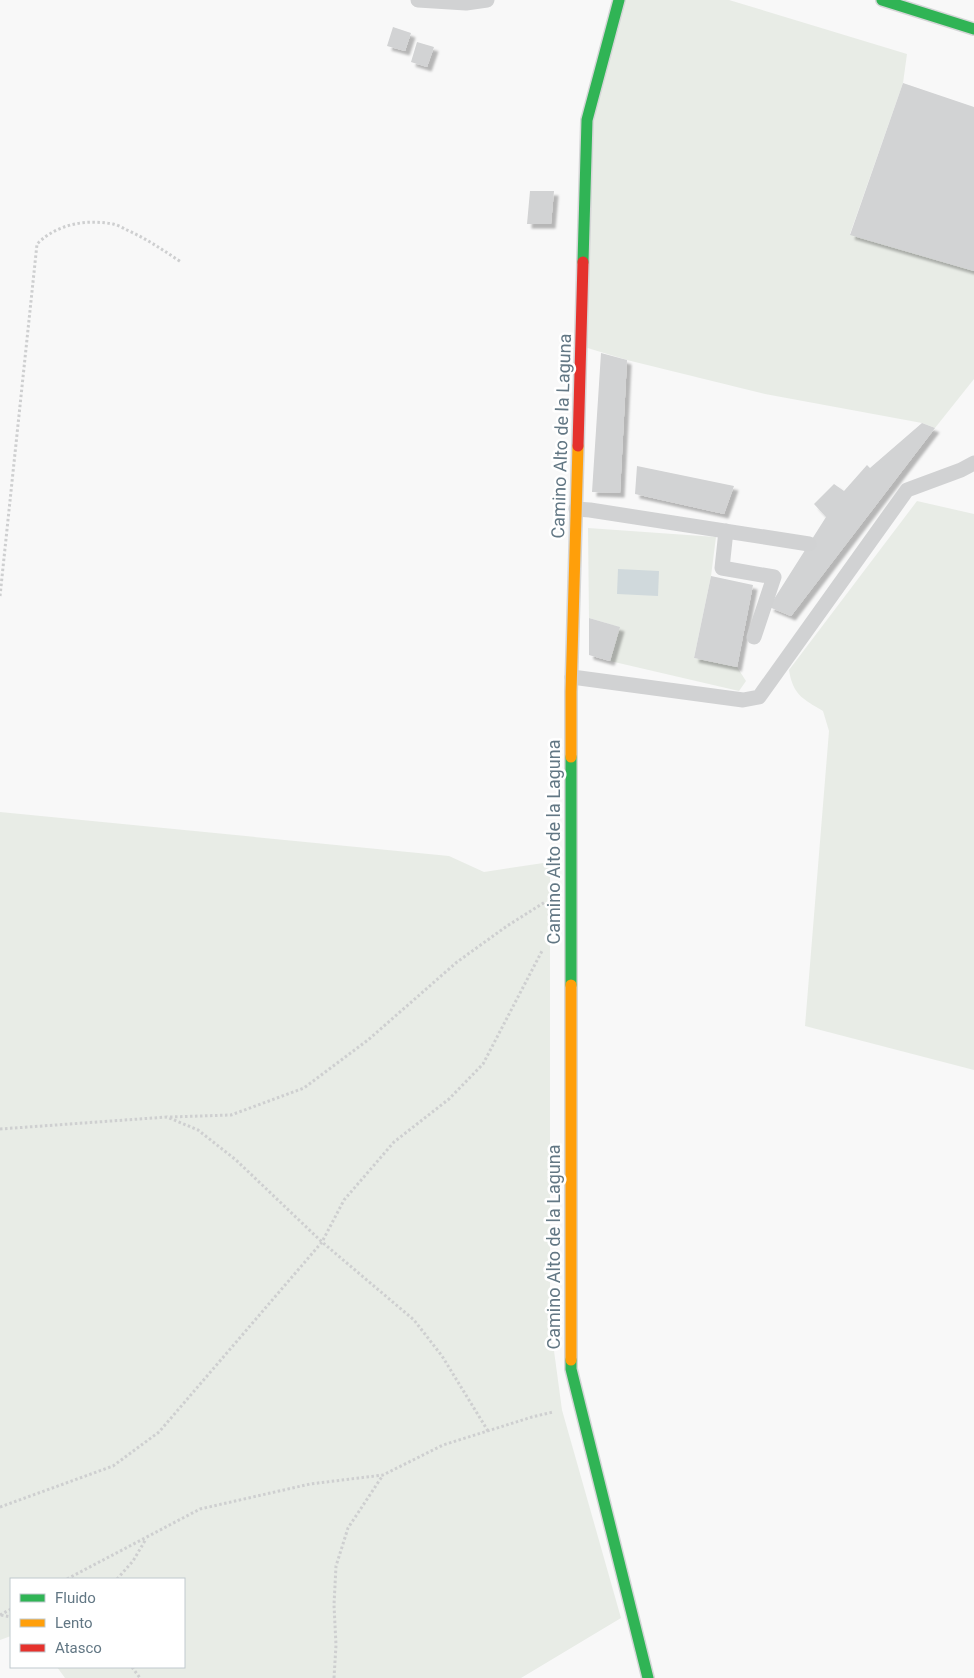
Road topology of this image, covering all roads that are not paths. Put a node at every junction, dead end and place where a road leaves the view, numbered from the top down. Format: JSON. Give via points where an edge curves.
{"nodes":[{"id":1,"x":418,"y":0,"type":"edge"},
{"id":2,"x":487,"y":0,"type":"edge"},
{"id":3,"x":619,"y":0,"type":"edge"},
{"id":4,"x":882,"y":0,"type":"edge"},
{"id":5,"x":974,"y":30,"type":"edge"},
{"id":6,"x":974,"y":463,"type":"edge"},
{"id":7,"x":576,"y":509,"type":"junction"},
{"id":8,"x":726,"y":531,"type":"junction"},
{"id":9,"x":809,"y":544,"type":"dead end"},
{"id":10,"x":754,"y":637,"type":"dead end"},
{"id":11,"x":572,"y":676,"type":"junction"},
{"id":12,"x":648,"y":1678,"type":"edge"}],
"edges":[{"from":1,"to":2,"type":"lane","via":[[466,3]]},
{"from":3,"to":7,"type":"street","name":"Camino Alto de la Laguna","via":[[587,120]]},
{"from":4,"to":5,"type":"street"},
{"from":6,"to":11,"type":"lane","via":[[906,490],[759,697],[743,700]]},
{"from":7,"to":8,"type":"lane"},
{"from":7,"to":11,"type":"street","name":"Camino Alto de la Laguna"},
{"from":8,"to":9,"type":"lane"},
{"from":8,"to":10,"type":"lane","via":[[722,568],[774,577]]},
{"from":11,"to":12,"type":"street","name":"Camino Alto de la Laguna","via":[[571,1369]]}]}
